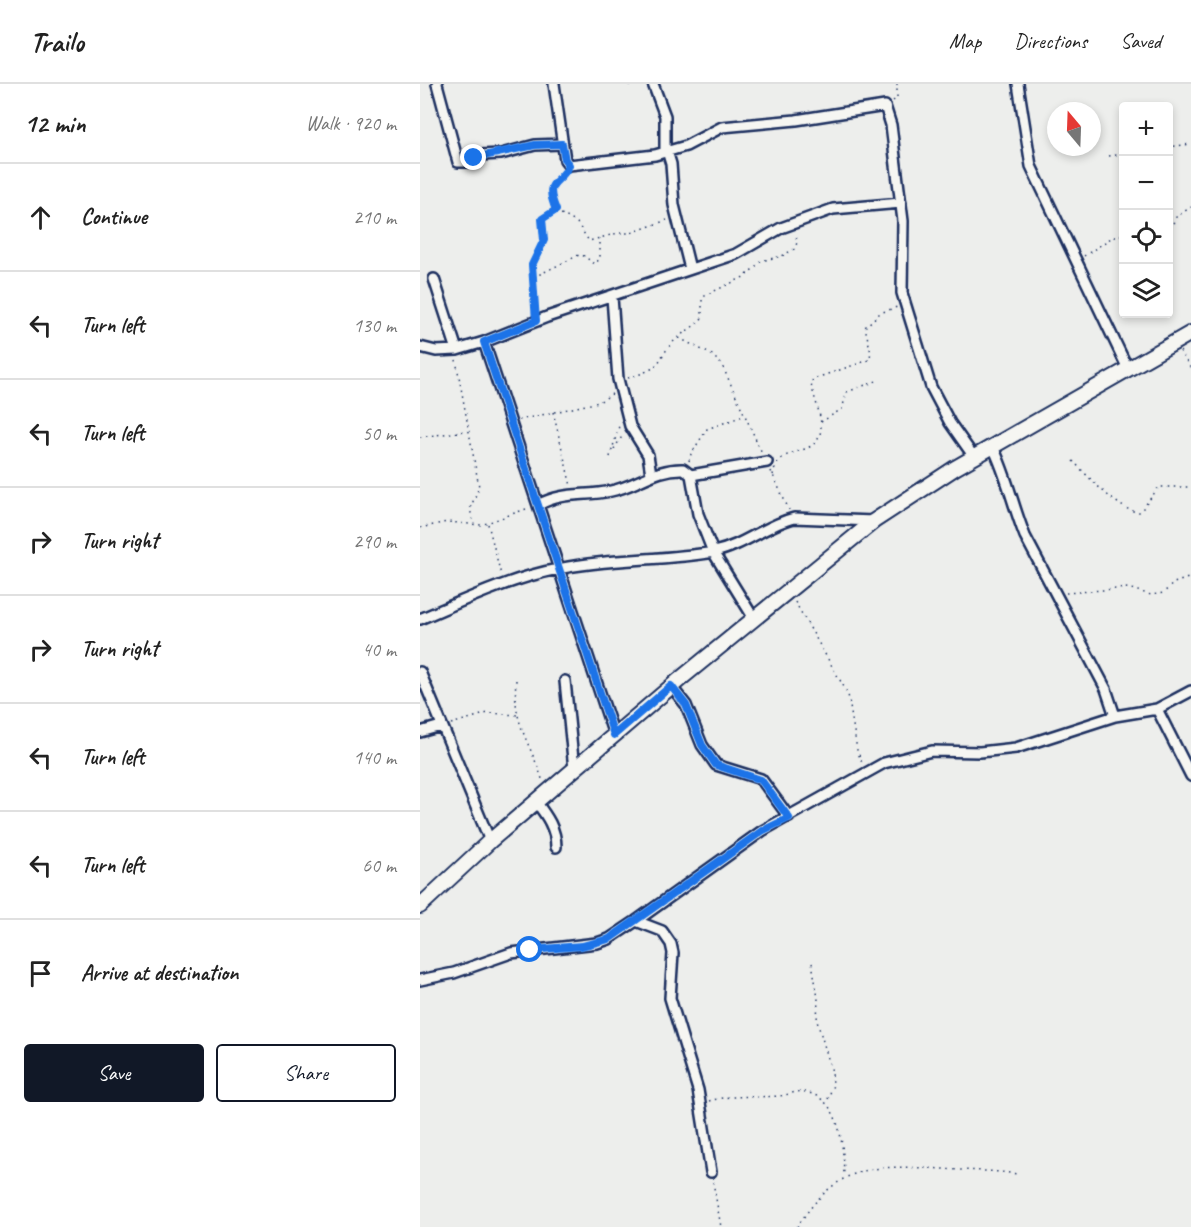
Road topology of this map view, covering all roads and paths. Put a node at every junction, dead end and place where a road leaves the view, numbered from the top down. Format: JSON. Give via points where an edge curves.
{"nodes":[{"id":1,"x":437,"y":84,"type":"edge"},
{"id":2,"x":554,"y":84,"type":"edge"},
{"id":3,"x":653,"y":84,"type":"edge"},
{"id":4,"x":897,"y":84,"type":"edge"},
{"id":5,"x":1018,"y":84,"type":"edge"},
{"id":6,"x":885,"y":106,"type":"junction"},
{"id":7,"x":562,"y":144,"type":"junction"},
{"id":8,"x":1191,"y":144,"type":"edge"},
{"id":9,"x":1173,"y":146,"type":"edge"},
{"id":10,"x":666,"y":151,"type":"junction"},
{"id":11,"x":1119,"y":155,"type":"edge"},
{"id":12,"x":1109,"y":156,"type":"dead end"},
{"id":13,"x":569,"y":165,"type":"junction"},
{"id":14,"x":901,"y":203,"type":"junction"},
{"id":15,"x":1191,"y":207,"type":"edge"},
{"id":16,"x":555,"y":211,"type":"junction"},
{"id":17,"x":676,"y":216,"type":"junction"},
{"id":18,"x":1173,"y":223,"type":"edge"},
{"id":19,"x":798,"y":230,"type":"dead end"},
{"id":20,"x":1119,"y":236,"type":"edge"},
{"id":21,"x":600,"y":238,"type":"junction"},
{"id":22,"x":1076,"y":262,"type":"junction"},
{"id":23,"x":690,"y":269,"type":"junction"},
{"id":24,"x":533,"y":277,"type":"junction"},
{"id":25,"x":434,"y":279,"type":"dead end"},
{"id":26,"x":612,"y":297,"type":"junction"},
{"id":27,"x":905,"y":305,"type":"junction"},
{"id":28,"x":536,"y":321,"type":"junction"},
{"id":29,"x":1191,"y":333,"type":"edge"},
{"id":30,"x":678,"y":338,"type":"junction"},
{"id":31,"x":484,"y":342,"type":"junction"},
{"id":32,"x":1175,"y":343,"type":"junction"},
{"id":33,"x":420,"y":347,"type":"edge"},
{"id":34,"x":456,"y":350,"type":"junction"},
{"id":35,"x":1128,"y":369,"type":"junction"},
{"id":36,"x":1191,"y":369,"type":"edge"},
{"id":37,"x":879,"y":381,"type":"dead end"},
{"id":38,"x":619,"y":383,"type":"junction"},
{"id":39,"x":553,"y":411,"type":"junction"},
{"id":40,"x":744,"y":415,"type":"junction"},
{"id":41,"x":628,"y":417,"type":"junction"},
{"id":42,"x":821,"y":422,"type":"junction"},
{"id":43,"x":509,"y":423,"type":"junction"},
{"id":44,"x":631,"y":428,"type":"junction"},
{"id":45,"x":467,"y":431,"type":"junction"},
{"id":46,"x":420,"y":438,"type":"edge"},
{"id":47,"x":993,"y":447,"type":"junction"},
{"id":48,"x":613,"y":449,"type":"junction"},
{"id":49,"x":610,"y":457,"type":"dead end"},
{"id":50,"x":974,"y":458,"type":"junction"},
{"id":51,"x":1073,"y":461,"type":"dead end"},
{"id":52,"x":767,"y":462,"type":"junction"},
{"id":53,"x":651,"y":474,"type":"junction"},
{"id":54,"x":689,"y":474,"type":"junction"},
{"id":55,"x":773,"y":475,"type":"junction"},
{"id":56,"x":1191,"y":487,"type":"edge"},
{"id":57,"x":573,"y":494,"type":"junction"},
{"id":58,"x":538,"y":505,"type":"junction"},
{"id":59,"x":794,"y":518,"type":"junction"},
{"id":60,"x":874,"y":521,"type":"junction"},
{"id":61,"x":488,"y":524,"type":"junction"},
{"id":62,"x":474,"y":525,"type":"junction"},
{"id":63,"x":420,"y":528,"type":"edge"},
{"id":64,"x":714,"y":552,"type":"junction"},
{"id":65,"x":559,"y":569,"type":"junction"},
{"id":66,"x":1191,"y":577,"type":"edge"},
{"id":67,"x":505,"y":585,"type":"junction"},
{"id":68,"x":786,"y":591,"type":"junction"},
{"id":69,"x":1057,"y":594,"type":"junction"},
{"id":70,"x":753,"y":617,"type":"junction"},
{"id":71,"x":420,"y":619,"type":"edge"},
{"id":72,"x":420,"y":672,"type":"edge"},
{"id":73,"x":516,"y":680,"type":"dead end"},
{"id":74,"x":565,"y":681,"type":"dead end"},
{"id":75,"x":671,"y":686,"type":"junction"},
{"id":76,"x":1191,"y":691,"type":"edge"},
{"id":77,"x":1157,"y":709,"type":"junction"},
{"id":78,"x":518,"y":715,"type":"junction"},
{"id":79,"x":1115,"y":716,"type":"junction"},
{"id":80,"x":441,"y":726,"type":"junction"},
{"id":81,"x":420,"y":732,"type":"edge"},
{"id":82,"x":614,"y":735,"type":"junction"},
{"id":83,"x":574,"y":769,"type":"junction"},
{"id":84,"x":867,"y":772,"type":"junction"},
{"id":85,"x":1191,"y":776,"type":"edge"},
{"id":86,"x":541,"y":797,"type":"junction"},
{"id":87,"x":789,"y":818,"type":"junction"},
{"id":88,"x":490,"y":841,"type":"junction"},
{"id":89,"x":556,"y":847,"type":"dead end"},
{"id":90,"x":420,"y":906,"type":"edge"},
{"id":91,"x":636,"y":921,"type":"junction"},
{"id":92,"x":812,"y":963,"type":"dead end"},
{"id":93,"x":420,"y":980,"type":"edge"},
{"id":94,"x":827,"y":1102,"type":"junction"},
{"id":95,"x":699,"y":1103,"type":"junction"},
{"id":96,"x":711,"y":1172,"type":"joint"},
{"id":97,"x":1017,"y":1174,"type":"dead end"},
{"id":98,"x":844,"y":1178,"type":"junction"},
{"id":99,"x":720,"y":1227,"type":"edge"},
{"id":100,"x":797,"y":1227,"type":"edge"}],
"edges":[{"from":1,"to":7,"type":"street","via":[[458,162],[535,145]]},
{"from":2,"to":7,"type":"street"},
{"from":3,"to":10,"type":"street","via":[[665,116]]},
{"from":4,"to":6,"type":"path","via":[[897,98]]},
{"from":5,"to":22,"type":"street","via":[[1031,166]]},
{"from":6,"to":10,"type":"street","via":[[722,127],[686,146]]},
{"from":6,"to":14,"type":"street"},
{"from":7,"to":13,"type":"street"},
{"from":8,"to":9,"type":"path"},
{"from":10,"to":13,"type":"street","via":[[630,160]]},
{"from":10,"to":17,"type":"street"},
{"from":11,"to":12,"type":"path"},
{"from":13,"to":16,"type":"path","via":[[564,174],[555,178],[551,188]]},
{"from":14,"to":23,"type":"street","via":[[833,209],[781,228],[736,254]]},
{"from":14,"to":27,"type":"street","via":[[901,283]]},
{"from":15,"to":18,"type":"path"},
{"from":16,"to":21,"type":"path","via":[[577,223],[589,241]]},
{"from":16,"to":24,"type":"path","via":[[542,219],[546,234],[532,265]]},
{"from":17,"to":21,"type":"path","via":[[644,229]]},
{"from":17,"to":23,"type":"street"},
{"from":19,"to":30,"type":"path","via":[[794,249],[761,261],[746,276],[706,295],[702,299],[702,318]]},
{"from":20,"to":22,"type":"path"},
{"from":21,"to":24,"type":"path","via":[[600,258],[596,263],[579,255]]},
{"from":22,"to":35,"type":"street"},
{"from":23,"to":26,"type":"street"},
{"from":24,"to":28,"type":"path"},
{"from":25,"to":34,"type":"street"},
{"from":26,"to":28,"type":"street"},
{"from":26,"to":38,"type":"street"},
{"from":27,"to":42,"type":"path","via":[[886,309],[867,324],[869,360],[813,379]]},
{"from":27,"to":50,"type":"street","via":[[934,396]]},
{"from":28,"to":31,"type":"street"},
{"from":29,"to":32,"type":"street"},
{"from":30,"to":38,"type":"path","via":[[655,369]]},
{"from":30,"to":40,"type":"path","via":[[712,355],[722,365]]},
{"from":31,"to":34,"type":"street"},
{"from":31,"to":43,"type":"street"},
{"from":32,"to":35,"type":"street"},
{"from":32,"to":36,"type":"path"},
{"from":33,"to":34,"type":"street"},
{"from":34,"to":45,"type":"path"},
{"from":35,"to":47,"type":"street"},
{"from":37,"to":42,"type":"path","via":[[847,392],[842,409]]},
{"from":38,"to":39,"type":"path","via":[[599,402]]},
{"from":38,"to":41,"type":"street"},
{"from":39,"to":43,"type":"path"},
{"from":39,"to":57,"type":"path"},
{"from":40,"to":52,"type":"path"},
{"from":40,"to":54,"type":"path","via":[[702,434],[691,454]]},
{"from":41,"to":44,"type":"street"},
{"from":41,"to":48,"type":"path","via":[[615,434]]},
{"from":42,"to":55,"type":"path","via":[[816,445],[783,457]]},
{"from":43,"to":58,"type":"street"},
{"from":44,"to":48,"type":"path"},
{"from":44,"to":53,"type":"street","via":[[648,455]]},
{"from":45,"to":46,"type":"path"},
{"from":45,"to":62,"type":"path","via":[[479,487],[470,509]]},
{"from":47,"to":50,"type":"street"},
{"from":47,"to":69,"type":"street","via":[[1004,470],[1014,511]]},
{"from":48,"to":49,"type":"path"},
{"from":50,"to":60,"type":"street"},
{"from":51,"to":56,"type":"path","via":[[1132,512],[1140,512],[1159,487]]},
{"from":52,"to":54,"type":"street"},
{"from":52,"to":55,"type":"path"},
{"from":53,"to":54,"type":"street","via":[[675,469]]},
{"from":53,"to":57,"type":"street","via":[[611,491]]},
{"from":54,"to":64,"type":"street","via":[[698,514]]},
{"from":55,"to":59,"type":"path"},
{"from":57,"to":58,"type":"street","via":[[553,497]]},
{"from":58,"to":61,"type":"path"},
{"from":58,"to":65,"type":"street"},
{"from":59,"to":60,"type":"street"},
{"from":59,"to":64,"type":"street"},
{"from":60,"to":68,"type":"street"},
{"from":61,"to":62,"type":"path"},
{"from":61,"to":67,"type":"path"},
{"from":62,"to":63,"type":"path","via":[[447,522]]},
{"from":64,"to":65,"type":"street"},
{"from":64,"to":70,"type":"street"},
{"from":65,"to":67,"type":"street"},
{"from":65,"to":82,"type":"street"},
{"from":66,"to":69,"type":"path","via":[[1151,596],[1128,588]]},
{"from":67,"to":71,"type":"street"},
{"from":68,"to":70,"type":"street"},
{"from":68,"to":84,"type":"path","via":[[809,623],[848,694],[857,750]]},
{"from":69,"to":79,"type":"street","via":[[1106,689]]},
{"from":70,"to":75,"type":"street"},
{"from":72,"to":80,"type":"street"},
{"from":73,"to":78,"type":"path"},
{"from":74,"to":83,"type":"street"},
{"from":75,"to":82,"type":"street"},
{"from":75,"to":87,"type":"street","via":[[686,705],[702,745],[716,765],[761,780]]},
{"from":76,"to":77,"type":"street"},
{"from":77,"to":79,"type":"street"},
{"from":77,"to":85,"type":"street"},
{"from":78,"to":80,"type":"path","via":[[488,713]]},
{"from":78,"to":86,"type":"path","via":[[524,741],[537,764]]},
{"from":79,"to":84,"type":"street","via":[[1016,748],[932,751],[909,755]]},
{"from":80,"to":81,"type":"street"},
{"from":80,"to":88,"type":"street"},
{"from":82,"to":83,"type":"street"},
{"from":83,"to":86,"type":"street"},
{"from":84,"to":87,"type":"street"},
{"from":86,"to":88,"type":"street"},
{"from":86,"to":89,"type":"street"},
{"from":87,"to":91,"type":"street","via":[[762,831]]},
{"from":88,"to":90,"type":"street"},
{"from":91,"to":93,"type":"street","via":[[597,943],[511,952],[454,973]]},
{"from":91,"to":95,"type":"street","via":[[662,931],[671,944],[670,998],[690,1058]]},
{"from":92,"to":94,"type":"path","via":[[817,1021],[832,1072]]},
{"from":94,"to":95,"type":"path","via":[[816,1095],[795,1092],[778,1096],[729,1095]]},
{"from":94,"to":98,"type":"path","via":[[840,1132]]},
{"from":95,"to":96,"type":"street"},
{"from":96,"to":99,"type":"path"},
{"from":97,"to":98,"type":"path","via":[[891,1166],[863,1169]]},
{"from":98,"to":100,"type":"path","via":[[816,1202]]}]}
